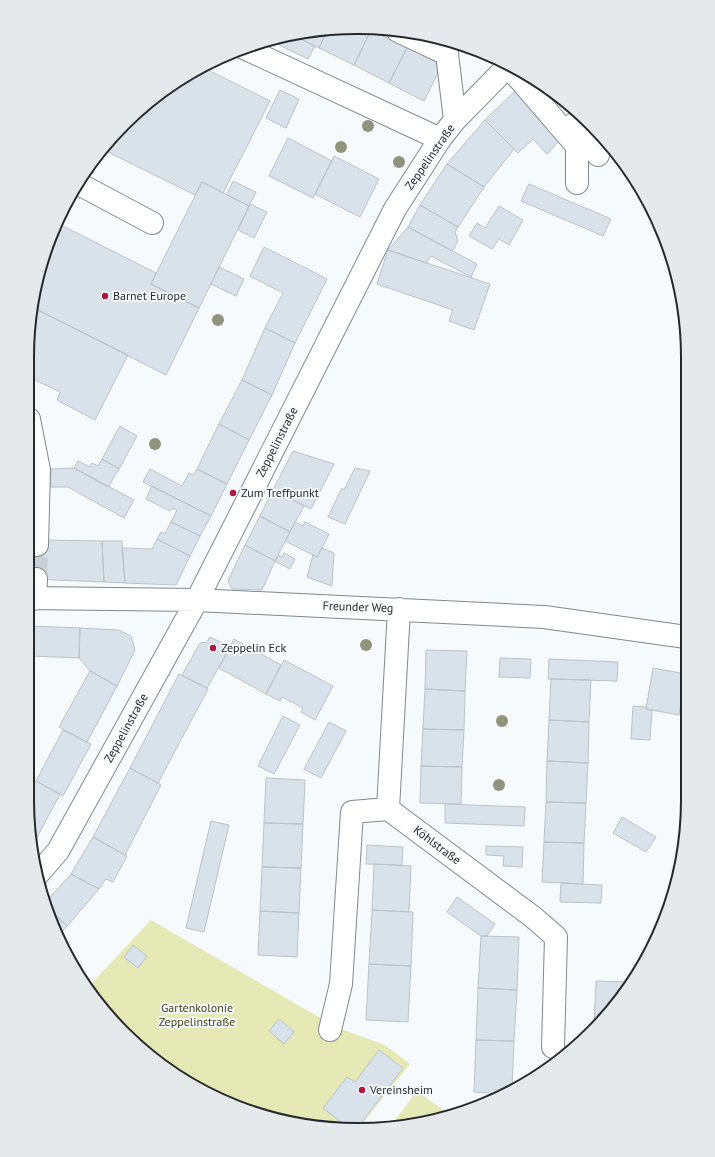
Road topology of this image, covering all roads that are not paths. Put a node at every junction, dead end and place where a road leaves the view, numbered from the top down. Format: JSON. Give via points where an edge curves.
{"nodes":[{"id":1,"x":416,"y":39,"type":"edge"},
{"id":2,"x":252,"y":52,"type":"edge"},
{"id":3,"x":505,"y":69,"type":"edge"},
{"id":4,"x":519,"y":77,"type":"edge"},
{"id":5,"x":556,"y":103,"type":"edge"},
{"id":6,"x":456,"y":120,"type":"junction"},
{"id":7,"x":440,"y":139,"type":"junction"},
{"id":8,"x":598,"y":155,"type":"dead end"},
{"id":9,"x":577,"y":183,"type":"dead end"},
{"id":10,"x":83,"y":186,"type":"edge"},
{"id":11,"x":152,"y":223,"type":"dead end"},
{"id":12,"x":34,"y":444,"type":"edge"},
{"id":13,"x":37,"y":545,"type":"tunnel mouth"},
{"id":14,"x":34,"y":592,"type":"edge"},
{"id":15,"x":197,"y":600,"type":"junction"},
{"id":16,"x":399,"y":609,"type":"junction"},
{"id":17,"x":681,"y":636,"type":"edge"},
{"id":18,"x":388,"y":809,"type":"junction"},
{"id":19,"x":42,"y":871,"type":"edge"},
{"id":20,"x":330,"y":1030,"type":"dead end"},
{"id":21,"x":553,"y":1047,"type":"dead end"}],
"edges":[{"from":1,"to":6,"type":"street","via":[[447,54]]},
{"from":2,"to":7,"type":"street"},
{"from":3,"to":6,"type":"street","name":"Zeppelinstraße"},
{"from":4,"to":9,"type":"street","via":[[577,146]]},
{"from":5,"to":8,"type":"street"},
{"from":6,"to":7,"type":"street","name":"Zeppelinstraße"},
{"from":7,"to":15,"type":"street","name":"Zeppelinstraße","via":[[395,209]]},
{"from":10,"to":11,"type":"street"},
{"from":12,"to":13,"type":"street","via":[[39,470]]},
{"from":14,"to":15,"type":"street","name":"Freunder Weg"},
{"from":15,"to":16,"type":"street","name":"Freunder Weg"},
{"from":15,"to":19,"type":"street","name":"Zeppelinstraße","via":[[58,852]]},
{"from":16,"to":17,"type":"street","name":"Freunder Weg","via":[[544,617]]},
{"from":16,"to":18,"type":"street"},
{"from":18,"to":20,"type":"street","via":[[352,812],[341,984]]},
{"from":18,"to":21,"type":"street","name":"Köhlstraße","via":[[556,937]]}]}
